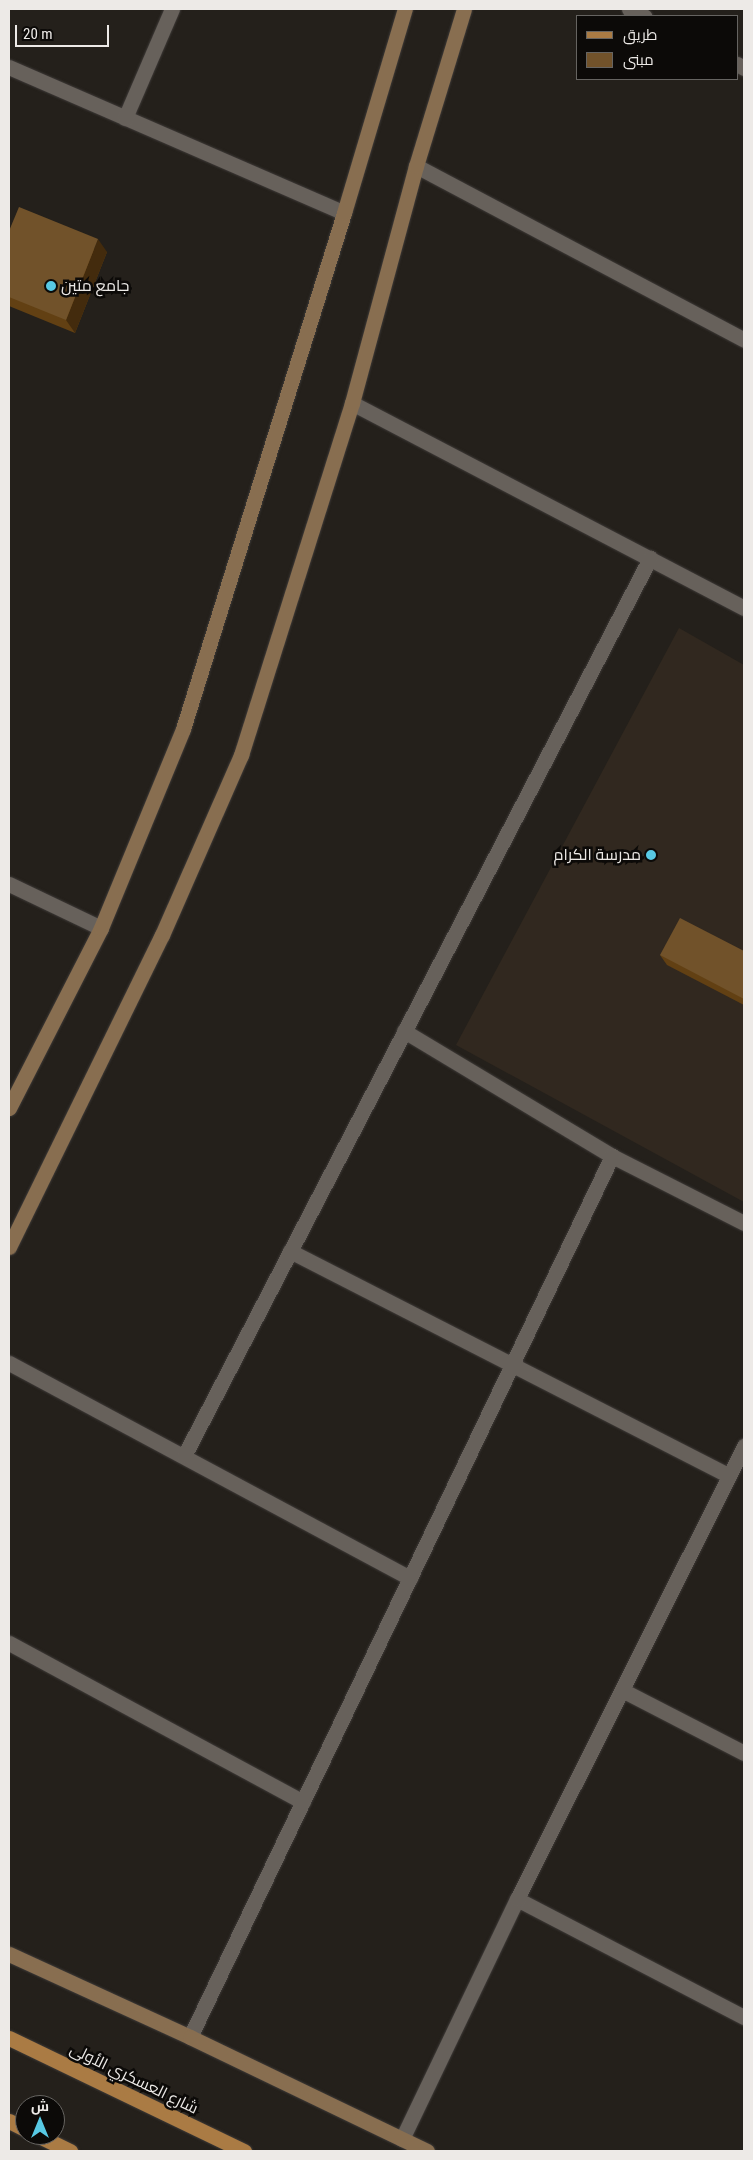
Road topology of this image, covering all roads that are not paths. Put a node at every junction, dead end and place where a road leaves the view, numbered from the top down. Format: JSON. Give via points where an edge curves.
{"nodes":[{"id":1,"x":172,"y":9,"type":"edge"},
{"id":2,"x":405,"y":9,"type":"edge"},
{"id":3,"x":464,"y":9,"type":"edge"},
{"id":4,"x":629,"y":9,"type":"edge"},
{"id":5,"x":642,"y":15,"type":"edge"},
{"id":6,"x":9,"y":67,"type":"edge"},
{"id":7,"x":125,"y":118,"type":"junction"},
{"id":8,"x":416,"y":166,"type":"junction"},
{"id":9,"x":344,"y":213,"type":"junction"},
{"id":10,"x":744,"y":340,"type":"edge"},
{"id":11,"x":352,"y":403,"type":"junction"},
{"id":12,"x":650,"y":558,"type":"junction"},
{"id":13,"x":744,"y":608,"type":"edge"},
{"id":14,"x":9,"y":884,"type":"edge"},
{"id":15,"x":101,"y":928,"type":"junction"},
{"id":16,"x":404,"y":1031,"type":"junction"},
{"id":17,"x":9,"y":1108,"type":"edge"},
{"id":18,"x":612,"y":1156,"type":"junction"},
{"id":19,"x":744,"y":1223,"type":"edge"},
{"id":20,"x":9,"y":1248,"type":"edge"},
{"id":21,"x":290,"y":1251,"type":"junction"},
{"id":22,"x":9,"y":1363,"type":"edge"},
{"id":23,"x":512,"y":1365,"type":"junction"},
{"id":24,"x":744,"y":1446,"type":"edge"},
{"id":25,"x":184,"y":1456,"type":"junction"},
{"id":26,"x":729,"y":1476,"type":"junction"},
{"id":27,"x":410,"y":1578,"type":"junction"},
{"id":28,"x":9,"y":1643,"type":"edge"},
{"id":29,"x":622,"y":1690,"type":"junction"},
{"id":30,"x":744,"y":1753,"type":"edge"},
{"id":31,"x":303,"y":1802,"type":"junction"},
{"id":32,"x":517,"y":1899,"type":"junction"},
{"id":33,"x":9,"y":1954,"type":"edge"},
{"id":34,"x":744,"y":2016,"type":"edge"},
{"id":35,"x":190,"y":2037,"type":"junction"},
{"id":36,"x":9,"y":2038,"type":"edge"},
{"id":37,"x":402,"y":2139,"type":"junction"},
{"id":38,"x":58,"y":2145,"type":"edge"},
{"id":39,"x":70,"y":2151,"type":"edge"},
{"id":40,"x":244,"y":2151,"type":"edge"},
{"id":41,"x":426,"y":2151,"type":"edge"}],
"edges":[{"from":1,"to":7,"type":"street"},
{"from":2,"to":9,"type":"main road"},
{"from":3,"to":8,"type":"main road"},
{"from":4,"to":5,"type":"street"},
{"from":6,"to":7,"type":"street"},
{"from":7,"to":9,"type":"street"},
{"from":8,"to":10,"type":"street"},
{"from":8,"to":11,"type":"main road"},
{"from":9,"to":15,"type":"main road","via":[[183,729]]},
{"from":11,"to":12,"type":"street"},
{"from":11,"to":20,"type":"main road","via":[[241,755],[162,935]]},
{"from":12,"to":13,"type":"street"},
{"from":12,"to":16,"type":"street"},
{"from":14,"to":15,"type":"street"},
{"from":15,"to":17,"type":"main road"},
{"from":16,"to":18,"type":"street"},
{"from":16,"to":21,"type":"street"},
{"from":18,"to":19,"type":"street"},
{"from":18,"to":23,"type":"street"},
{"from":21,"to":23,"type":"street"},
{"from":21,"to":25,"type":"street"},
{"from":22,"to":25,"type":"street"},
{"from":23,"to":26,"type":"street"},
{"from":23,"to":27,"type":"street"},
{"from":24,"to":26,"type":"street"},
{"from":25,"to":27,"type":"street"},
{"from":26,"to":29,"type":"street"},
{"from":27,"to":31,"type":"street"},
{"from":28,"to":31,"type":"street"},
{"from":29,"to":30,"type":"street"},
{"from":29,"to":32,"type":"street"},
{"from":31,"to":35,"type":"street"},
{"from":32,"to":34,"type":"street"},
{"from":32,"to":37,"type":"street"},
{"from":33,"to":35,"type":"main road"},
{"from":35,"to":37,"type":"main road"},
{"from":36,"to":40,"type":"main road","name":"شارع العسكري الأولى"},
{"from":37,"to":41,"type":"main road"},
{"from":38,"to":39,"type":"main road"}]}
